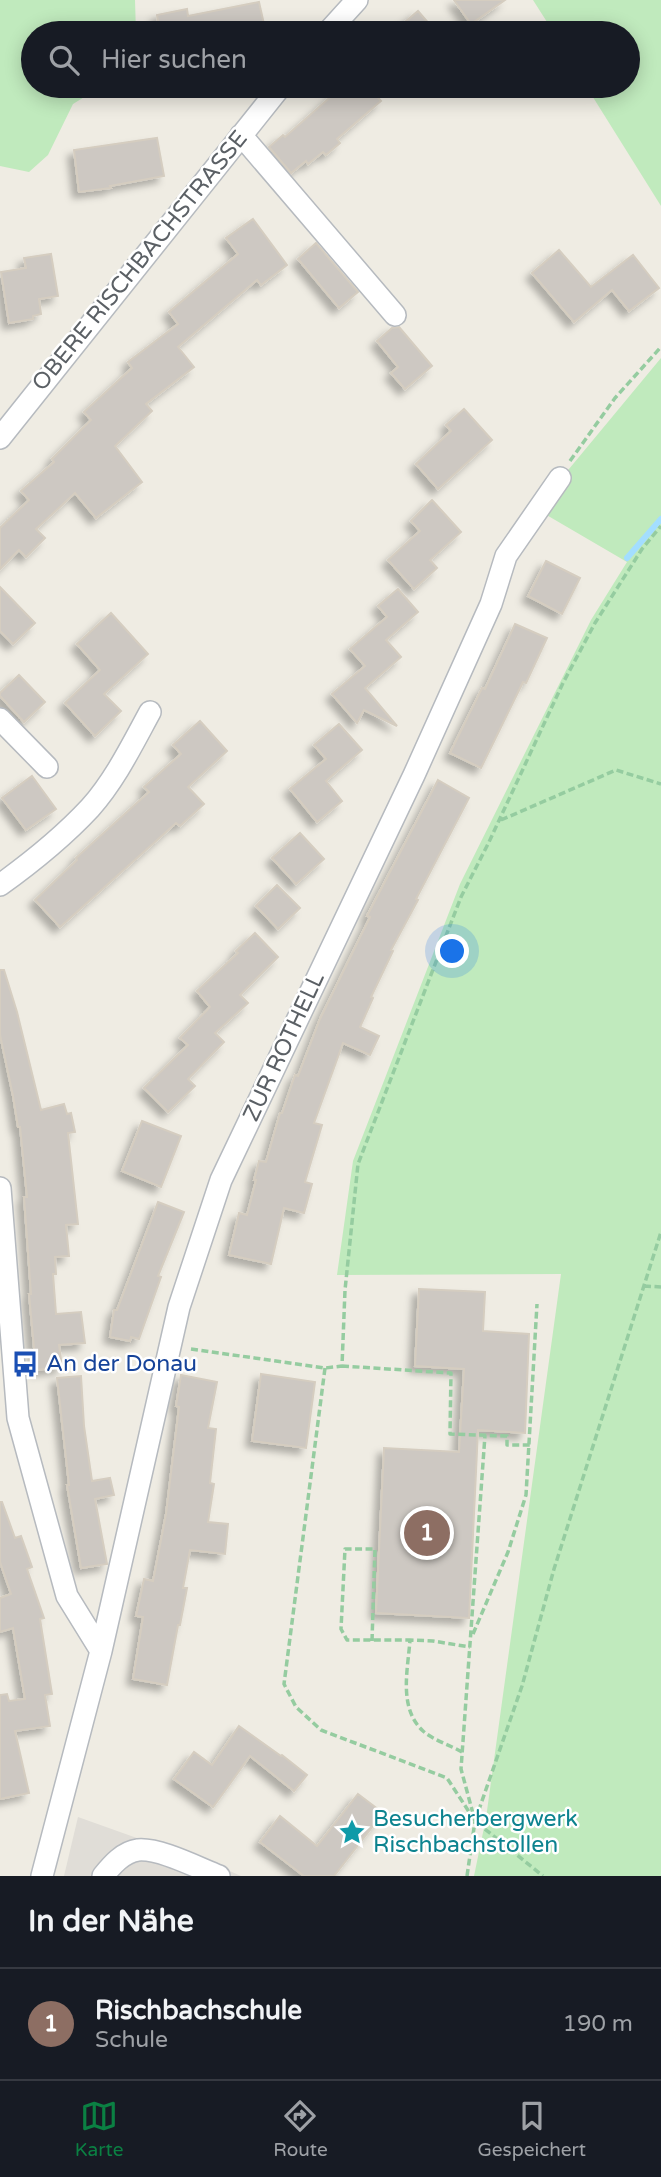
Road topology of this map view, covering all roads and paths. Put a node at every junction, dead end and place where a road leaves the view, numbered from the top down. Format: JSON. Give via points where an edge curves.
{"nodes":[{"id":1,"x":357,"y":0,"type":"edge"},
{"id":2,"x":338,"y":21,"type":"edge"},
{"id":3,"x":271,"y":98,"type":"edge"},
{"id":4,"x":241,"y":135,"type":"junction"},
{"id":5,"x":396,"y":315,"type":"dead end"},
{"id":6,"x":660,"y":350,"type":"edge"},
{"id":7,"x":0,"y":438,"type":"edge"},
{"id":8,"x":560,"y":478,"type":"joint"},
{"id":9,"x":661,"y":526,"type":"edge"},
{"id":10,"x":150,"y":712,"type":"dead end"},
{"id":11,"x":0,"y":719,"type":"edge"},
{"id":12,"x":47,"y":767,"type":"dead end"},
{"id":13,"x":661,"y":784,"type":"edge"},
{"id":14,"x":499,"y":820,"type":"junction"},
{"id":15,"x":0,"y":885,"type":"edge"},
{"id":16,"x":0,"y":1188,"type":"edge"},
{"id":17,"x":661,"y":1232,"type":"edge"},
{"id":18,"x":644,"y":1286,"type":"junction"},
{"id":19,"x":661,"y":1287,"type":"edge"},
{"id":20,"x":537,"y":1304,"type":"dead end"},
{"id":21,"x":172,"y":1346,"type":"junction"},
{"id":22,"x":342,"y":1366,"type":"junction"},
{"id":23,"x":325,"y":1368,"type":"junction"},
{"id":24,"x":9,"y":1413,"type":"edge"},
{"id":25,"x":485,"y":1436,"type":"junction"},
{"id":26,"x":530,"y":1445,"type":"junction"},
{"id":27,"x":470,"y":1639,"type":"junction"},
{"id":28,"x":372,"y":1640,"type":"junction"},
{"id":29,"x":410,"y":1640,"type":"junction"},
{"id":30,"x":470,"y":1647,"type":"junction"},
{"id":31,"x":101,"y":1651,"type":"junction"},
{"id":32,"x":462,"y":1752,"type":"junction"},
{"id":33,"x":475,"y":1821,"type":"junction"},
{"id":34,"x":42,"y":1876,"type":"edge"},
{"id":35,"x":103,"y":1876,"type":"edge"},
{"id":36,"x":219,"y":1876,"type":"edge"},
{"id":37,"x":467,"y":1876,"type":"edge"},
{"id":38,"x":543,"y":1876,"type":"edge"}],
"edges":[{"from":1,"to":2,"type":"street"},
{"from":3,"to":4,"type":"street","name":"OBERE RISCHBACHSTRASSE"},
{"from":4,"to":5,"type":"street"},
{"from":4,"to":7,"type":"street","name":"OBERE RISCHBACHSTRASSE"},
{"from":6,"to":8,"type":"path","via":[[615,398]]},
{"from":8,"to":21,"type":"street","name":"ZUR ROTHELL","via":[[506,556],[491,604],[420,762],[221,1180],[179,1307]]},
{"from":9,"to":14,"type":"path","via":[[595,623]]},
{"from":10,"to":15,"type":"street","via":[[91,807]]},
{"from":11,"to":12,"type":"street"},
{"from":13,"to":14,"type":"path","via":[[616,770]]},
{"from":14,"to":22,"type":"path","via":[[461,897],[358,1164]]},
{"from":16,"to":24,"type":"street"},
{"from":17,"to":18,"type":"path"},
{"from":18,"to":19,"type":"path"},
{"from":18,"to":33,"type":"path","via":[[554,1569],[522,1686]]},
{"from":20,"to":26,"type":"path"},
{"from":21,"to":23,"type":"path"},
{"from":21,"to":31,"type":"street","name":"ZUR ROTHELL"},
{"from":22,"to":23,"type":"path"},
{"from":22,"to":25,"type":"path","via":[[451,1373],[450,1434]]},
{"from":23,"to":33,"type":"path","via":[[285,1684],[296,1707],[321,1730],[447,1778]]},
{"from":24,"to":31,"type":"street","via":[[67,1596]]},
{"from":25,"to":26,"type":"path","via":[[507,1436],[507,1445]]},
{"from":25,"to":27,"type":"path"},
{"from":26,"to":27,"type":"path","via":[[526,1495],[508,1552]]},
{"from":27,"to":30,"type":"path"},
{"from":28,"to":28,"type":"path","via":[[347,1640],[341,1629],[345,1549],[375,1549]]},
{"from":28,"to":29,"type":"path"},
{"from":29,"to":30,"type":"path"},
{"from":29,"to":32,"type":"path","via":[[406,1697],[414,1719],[423,1731]]},
{"from":30,"to":32,"type":"path"},
{"from":31,"to":34,"type":"street"},
{"from":32,"to":33,"type":"path","via":[[461,1769]]},
{"from":33,"to":37,"type":"path"},
{"from":33,"to":38,"type":"path"},
{"from":35,"to":36,"type":"street","via":[[117,1860],[138,1850],[164,1854]]}]}
